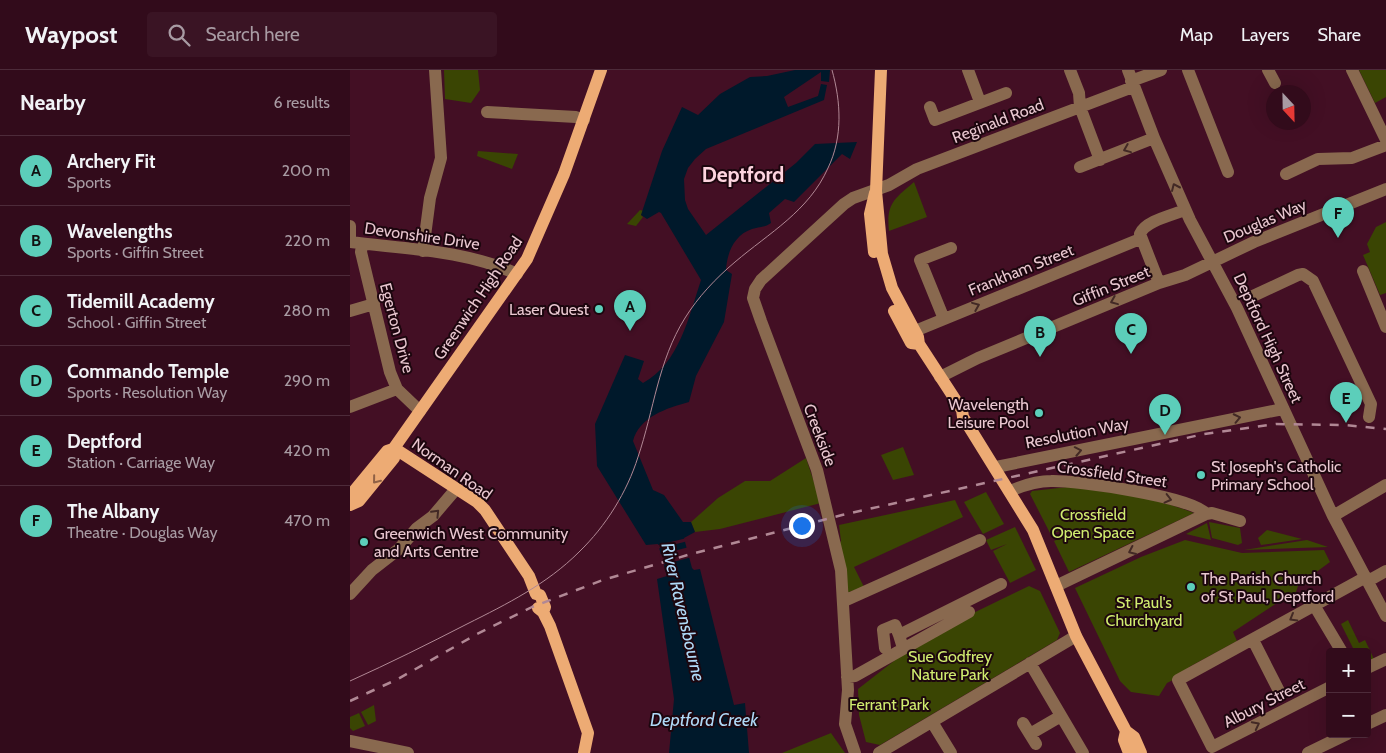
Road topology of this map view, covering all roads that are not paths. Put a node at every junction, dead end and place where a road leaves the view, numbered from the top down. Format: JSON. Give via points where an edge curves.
{"nodes":[{"id":1,"x":436,"y":70,"type":"edge"},
{"id":2,"x":601,"y":70,"type":"edge"},
{"id":3,"x":882,"y":70,"type":"edge"},
{"id":4,"x":968,"y":70,"type":"edge"},
{"id":5,"x":1070,"y":70,"type":"edge"},
{"id":6,"x":1161,"y":70,"type":"edge"},
{"id":7,"x":1188,"y":70,"type":"edge"},
{"id":8,"x":1268,"y":70,"type":"edge"},
{"id":9,"x":1352,"y":70,"type":"edge"},
{"id":10,"x":1131,"y":79,"type":"edge"},
{"id":11,"x":1275,"y":83,"type":"dead end"},
{"id":12,"x":1006,"y":93,"type":"dead end"},
{"id":13,"x":980,"y":102,"type":"junction"},
{"id":14,"x":930,"y":107,"type":"dead end"},
{"id":15,"x":1080,"y":107,"type":"junction"},
{"id":16,"x":486,"y":112,"type":"dead end"},
{"id":17,"x":584,"y":120,"type":"junction"},
{"id":18,"x":1154,"y":138,"type":"junction"},
{"id":19,"x":1386,"y":140,"type":"edge"},
{"id":20,"x":1386,"y":146,"type":"edge"},
{"id":21,"x":1100,"y":160,"type":"junction"},
{"id":22,"x":1080,"y":167,"type":"dead end"},
{"id":23,"x":1228,"y":172,"type":"dead end"},
{"id":24,"x":1286,"y":174,"type":"dead end"},
{"id":25,"x":1386,"y":189,"type":"edge"},
{"id":26,"x":876,"y":191,"type":"junction"},
{"id":27,"x":1185,"y":210,"type":"junction"},
{"id":28,"x":350,"y":226,"type":"edge"},
{"id":29,"x":1140,"y":238,"type":"junction"},
{"id":30,"x":354,"y":241,"type":"edge"},
{"id":31,"x":950,"y":248,"type":"dead end"},
{"id":32,"x":423,"y":251,"type":"junction"},
{"id":33,"x":1213,"y":262,"type":"junction"},
{"id":34,"x":1363,"y":271,"type":"dead end"},
{"id":35,"x":517,"y":274,"type":"junction"},
{"id":36,"x":1157,"y":278,"type":"junction"},
{"id":37,"x":1252,"y":296,"type":"dead end"},
{"id":38,"x":1381,"y":302,"type":"edge"},
{"id":39,"x":374,"y":304,"type":"junction"},
{"id":40,"x":350,"y":311,"type":"edge"},
{"id":41,"x":944,"y":319,"type":"junction"},
{"id":42,"x":1386,"y":327,"type":"edge"},
{"id":43,"x":915,"y":332,"type":"junction"},
{"id":44,"x":919,"y":344,"type":"junction"},
{"id":45,"x":940,"y":377,"type":"junction"},
{"id":46,"x":397,"y":389,"type":"junction"},
{"id":47,"x":350,"y":407,"type":"edge"},
{"id":48,"x":1282,"y":409,"type":"junction"},
{"id":49,"x":420,"y":411,"type":"junction"},
{"id":50,"x":1369,"y":417,"type":"dead end"},
{"id":51,"x":394,"y":449,"type":"junction"},
{"id":52,"x":996,"y":467,"type":"junction"},
{"id":53,"x":1386,"y":485,"type":"edge"},
{"id":54,"x":456,"y":489,"type":"junction"},
{"id":55,"x":1010,"y":491,"type":"junction"},
{"id":56,"x":350,"y":496,"type":"edge"},
{"id":57,"x":350,"y":506,"type":"edge"},
{"id":58,"x":1206,"y":514,"type":"junction"},
{"id":59,"x":1333,"y":516,"type":"junction"},
{"id":60,"x":1240,"y":521,"type":"dead end"},
{"id":61,"x":980,"y":540,"type":"dead end"},
{"id":62,"x":1386,"y":570,"type":"edge"},
{"id":63,"x":1367,"y":579,"type":"junction"},
{"id":64,"x":1001,"y":584,"type":"dead end"},
{"id":65,"x":1056,"y":586,"type":"junction"},
{"id":66,"x":350,"y":594,"type":"edge"},
{"id":67,"x":844,"y":601,"type":"junction"},
{"id":68,"x":1314,"y":605,"type":"junction"},
{"id":69,"x":970,"y":612,"type":"dead end"},
{"id":70,"x":1386,"y":616,"type":"edge"},
{"id":71,"x":899,"y":635,"type":"junction"},
{"id":72,"x":1076,"y":636,"type":"junction"},
{"id":73,"x":1252,"y":640,"type":"junction"},
{"id":74,"x":885,"y":648,"type":"dead end"},
{"id":75,"x":904,"y":648,"type":"junction"},
{"id":76,"x":1340,"y":648,"type":"edge"},
{"id":77,"x":1386,"y":659,"type":"edge"},
{"id":78,"x":1030,"y":663,"type":"junction"},
{"id":79,"x":1371,"y":666,"type":"edge"},
{"id":80,"x":847,"y":677,"type":"junction"},
{"id":81,"x":1326,"y":689,"type":"edge"},
{"id":82,"x":1280,"y":693,"type":"dead end"},
{"id":83,"x":1386,"y":715,"type":"edge"},
{"id":84,"x":1061,"y":716,"type":"junction"},
{"id":85,"x":932,"y":722,"type":"junction"},
{"id":86,"x":1371,"y":722,"type":"edge"},
{"id":87,"x":1023,"y":723,"type":"dead end"},
{"id":88,"x":1131,"y":735,"type":"junction"},
{"id":89,"x":1339,"y":738,"type":"edge"},
{"id":90,"x":350,"y":741,"type":"edge"},
{"id":91,"x":372,"y":749,"type":"edge"},
{"id":92,"x":408,"y":753,"type":"edge"},
{"id":93,"x":584,"y":753,"type":"edge"},
{"id":94,"x":855,"y":753,"type":"edge"},
{"id":95,"x":879,"y":753,"type":"edge"},
{"id":96,"x":951,"y":753,"type":"edge"},
{"id":97,"x":961,"y":753,"type":"edge"},
{"id":98,"x":1083,"y":753,"type":"edge"},
{"id":99,"x":1129,"y":753,"type":"edge"},
{"id":100,"x":1142,"y":753,"type":"edge"},
{"id":101,"x":1148,"y":753,"type":"edge"},
{"id":102,"x":1308,"y":753,"type":"edge"}],
"edges":[{"from":1,"to":32,"type":"street","via":[[441,158],[430,198]]},
{"from":2,"to":17,"type":"main road","name":"Greenwich High Road"},
{"from":3,"to":26,"type":"main road"},
{"from":4,"to":13,"type":"street"},
{"from":5,"to":15,"type":"street","via":[[1079,93]]},
{"from":6,"to":10,"type":"street","name":"Reginald Road"},
{"from":7,"to":23,"type":"street"},
{"from":8,"to":11,"type":"street"},
{"from":9,"to":19,"type":"street"},
{"from":10,"to":15,"type":"street","name":"Reginald Road"},
{"from":10,"to":18,"type":"street","name":"Deptford High Street"},
{"from":12,"to":13,"type":"street"},
{"from":13,"to":14,"type":"street","via":[[935,120]]},
{"from":15,"to":21,"type":"street"},
{"from":15,"to":26,"type":"street","name":"Reginald Road","via":[[917,169]]},
{"from":16,"to":17,"type":"street"},
{"from":17,"to":35,"type":"main road","name":"Greenwich High Road","via":[[546,220]]},
{"from":18,"to":21,"type":"street","one_way":true},
{"from":27,"to":18,"type":"street","name":"Deptford High Street","one_way":true},
{"from":20,"to":24,"type":"street","via":[[1352,158],[1318,159]]},
{"from":21,"to":22,"type":"street"},
{"from":25,"to":33,"type":"street","name":"Douglas Way"},
{"from":26,"to":43,"type":"main road","via":[[884,267],[896,298]]},
{"from":26,"to":44,"type":"main road","via":[[870,214],[880,281],[910,343]]},
{"from":26,"to":67,"type":"street","name":"Creekside","via":[[844,204],[761,280],[753,298],[817,470],[841,570]]},
{"from":27,"to":29,"type":"street","name":"Frankham Street","via":[[1145,227]]},
{"from":27,"to":33,"type":"street","name":"Deptford High Street"},
{"from":28,"to":30,"type":"street","name":"Egerton Drive"},
{"from":29,"to":36,"type":"street"},
{"from":41,"to":29,"type":"street","name":"Frankham Street","one_way":true},
{"from":30,"to":32,"type":"street","name":"Devonshire Drive"},
{"from":30,"to":39,"type":"street","name":"Egerton Drive","via":[[361,252]]},
{"from":31,"to":41,"type":"street","via":[[920,260]]},
{"from":32,"to":35,"type":"street","name":"Devonshire Drive","via":[[499,266]]},
{"from":33,"to":36,"type":"street","name":"Giffin Street","via":[[1185,275]]},
{"from":33,"to":48,"type":"street","name":"Deptford High Street"},
{"from":34,"to":38,"type":"street"},
{"from":35,"to":49,"type":"main road","name":"Greenwich High Road"},
{"from":36,"to":45,"type":"street","name":"Giffin Street","one_way":true},
{"from":37,"to":50,"type":"street","via":[[1298,275],[1303,274],[1313,281],[1370,404]]},
{"from":38,"to":42,"type":"street"},
{"from":39,"to":40,"type":"street"},
{"from":39,"to":46,"type":"street","name":"Egerton Drive","via":[[386,358]]},
{"from":41,"to":43,"type":"street","name":"Frankham Street"},
{"from":43,"to":44,"type":"main road"},
{"from":44,"to":45,"type":"main road"},
{"from":45,"to":52,"type":"main road"},
{"from":46,"to":47,"type":"street"},
{"from":46,"to":49,"type":"street","name":"Egerton Drive"},
{"from":52,"to":48,"type":"street","name":"Resolution Way","one_way":true},
{"from":48,"to":59,"type":"street","name":"Deptford High Street"},
{"from":49,"to":51,"type":"main road","name":"Greenwich High Road"},
{"from":51,"to":54,"type":"main road","name":"Norman Road"},
{"from":51,"to":56,"type":"main road","name":"Greenwich High Road","via":[[387,451]]},
{"from":51,"to":57,"type":"main road","name":"Greenwich High Road","one_way":true,"via":[[394,458],[389,465],[359,501]]},
{"from":52,"to":55,"type":"main road"},
{"from":53,"to":59,"type":"street"},
{"from":66,"to":54,"type":"street","one_way":true,"via":[[433,516]]},
{"from":54,"to":93,"type":"main road","name":"Norman Road","via":[[485,510],[529,576],[536,594],[540,595],[545,607],[543,612],[588,733]]},
{"from":55,"to":58,"type":"street","name":"Crossfield Street","one_way":true,"via":[[1034,482],[1076,482],[1166,498],[1199,508]]},
{"from":55,"to":65,"type":"main road","via":[[1032,530]]},
{"from":58,"to":60,"type":"street","name":"Crossfield Street"},
{"from":58,"to":65,"type":"street","one_way":true},
{"from":59,"to":63,"type":"street","name":"Deptford High Street"},
{"from":61,"to":67,"type":"street"},
{"from":62,"to":63,"type":"street"},
{"from":63,"to":68,"type":"street"},
{"from":63,"to":70,"type":"street","name":"Deptford High Street"},
{"from":64,"to":71,"type":"street"},
{"from":65,"to":72,"type":"main road"},
{"from":67,"to":80,"type":"street","name":"Creekside"},
{"from":68,"to":73,"type":"street","one_way":true},
{"from":68,"to":76,"type":"street"},
{"from":69,"to":75,"type":"street"},
{"from":71,"to":74,"type":"street","via":[[895,625],[883,630]]},
{"from":71,"to":75,"type":"street"},
{"from":72,"to":78,"type":"street"},
{"from":72,"to":88,"type":"main road"},
{"from":73,"to":81,"type":"street","name":"Albury Street","one_way":true,"via":[[1178,680],[1212,747]]},
{"from":73,"to":82,"type":"street"},
{"from":75,"to":80,"type":"street","via":[[855,676]]},
{"from":77,"to":79,"type":"street"},
{"from":78,"to":84,"type":"street"},
{"from":78,"to":85,"type":"street"},
{"from":80,"to":94,"type":"street","name":"Creekside","via":[[845,724]]},
{"from":83,"to":86,"type":"street"},
{"from":84,"to":87,"type":"street","via":[[1033,739]]},
{"from":84,"to":98,"type":"street"},
{"from":85,"to":95,"type":"street"},
{"from":85,"to":96,"type":"street"},
{"from":88,"to":99,"type":"main road","via":[[1124,740]]},
{"from":88,"to":100,"type":"main road"},
{"from":88,"to":101,"type":"main road","via":[[1143,743]]},
{"from":89,"to":102,"type":"street"},
{"from":90,"to":91,"type":"street"},
{"from":91,"to":92,"type":"street"},
{"from":96,"to":97,"type":"street"}]}
